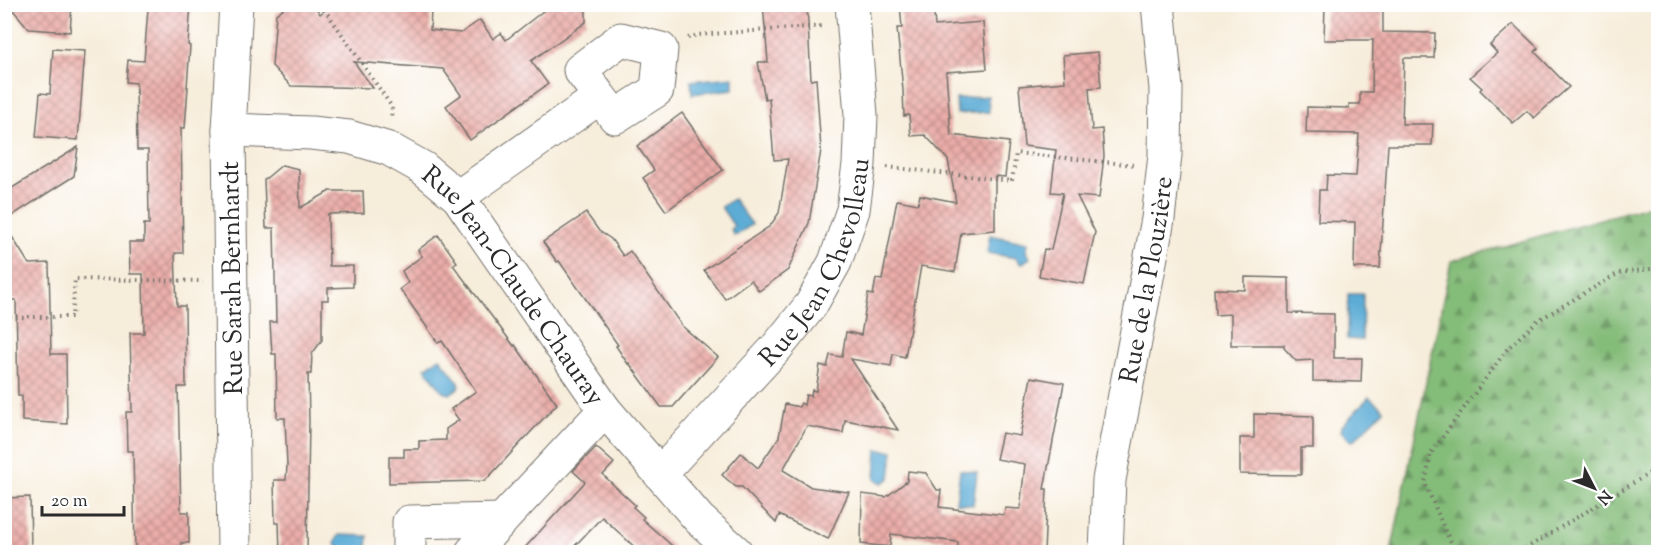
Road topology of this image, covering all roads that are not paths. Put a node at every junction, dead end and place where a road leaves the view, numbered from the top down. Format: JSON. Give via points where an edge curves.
{"nodes":[{"id":1,"x":236,"y":4,"type":"edge"},
{"id":2,"x":1158,"y":4,"type":"edge"},
{"id":3,"x":853,"y":14,"type":"edge"},
{"id":4,"x":600,"y":97,"type":"junction"},
{"id":5,"x":230,"y":130,"type":"junction"},
{"id":6,"x":458,"y":196,"type":"junction"},
{"id":7,"x":605,"y":410,"type":"junction"},
{"id":8,"x":660,"y":474,"type":"junction"},
{"id":9,"x":502,"y":520,"type":"junction"},
{"id":10,"x":234,"y":552,"type":"edge"},
{"id":11,"x":410,"y":552,"type":"edge"},
{"id":12,"x":472,"y":552,"type":"edge"},
{"id":13,"x":736,"y":552,"type":"edge"},
{"id":14,"x":1106,"y":552,"type":"edge"}],
"edges":[{"from":1,"to":5,"type":"street","name":"Rue Sarah Bernhardt"},
{"from":2,"to":14,"type":"street","name":"Rue de la Plouzière","via":[[1166,89],[1166,154],[1158,219],[1110,480]]},
{"from":3,"to":8,"type":"street","name":"Rue Jean Chevolleau","via":[[861,115],[859,164],[853,210],[835,262],[811,305],[777,347]]},
{"from":4,"to":4,"type":"street","via":[[615,117],[657,90],[661,49],[621,39],[580,70]]},
{"from":4,"to":6,"type":"street"},
{"from":5,"to":6,"type":"street","name":"Rue Jean-Claude Chauray","via":[[349,137],[389,149],[423,168]]},
{"from":5,"to":10,"type":"street","name":"Rue Sarah Bernhardt"},
{"from":6,"to":7,"type":"street","name":"Rue Jean-Claude Chauray"},
{"from":7,"to":8,"type":"street","name":"Rue Jean-Claude Chauray"},
{"from":7,"to":9,"type":"street"},
{"from":8,"to":13,"type":"street","name":"Rue Jean-Claude Chauray","via":[[699,519]]},
{"from":9,"to":11,"type":"street","via":[[409,522]]},
{"from":9,"to":12,"type":"street"}]}
